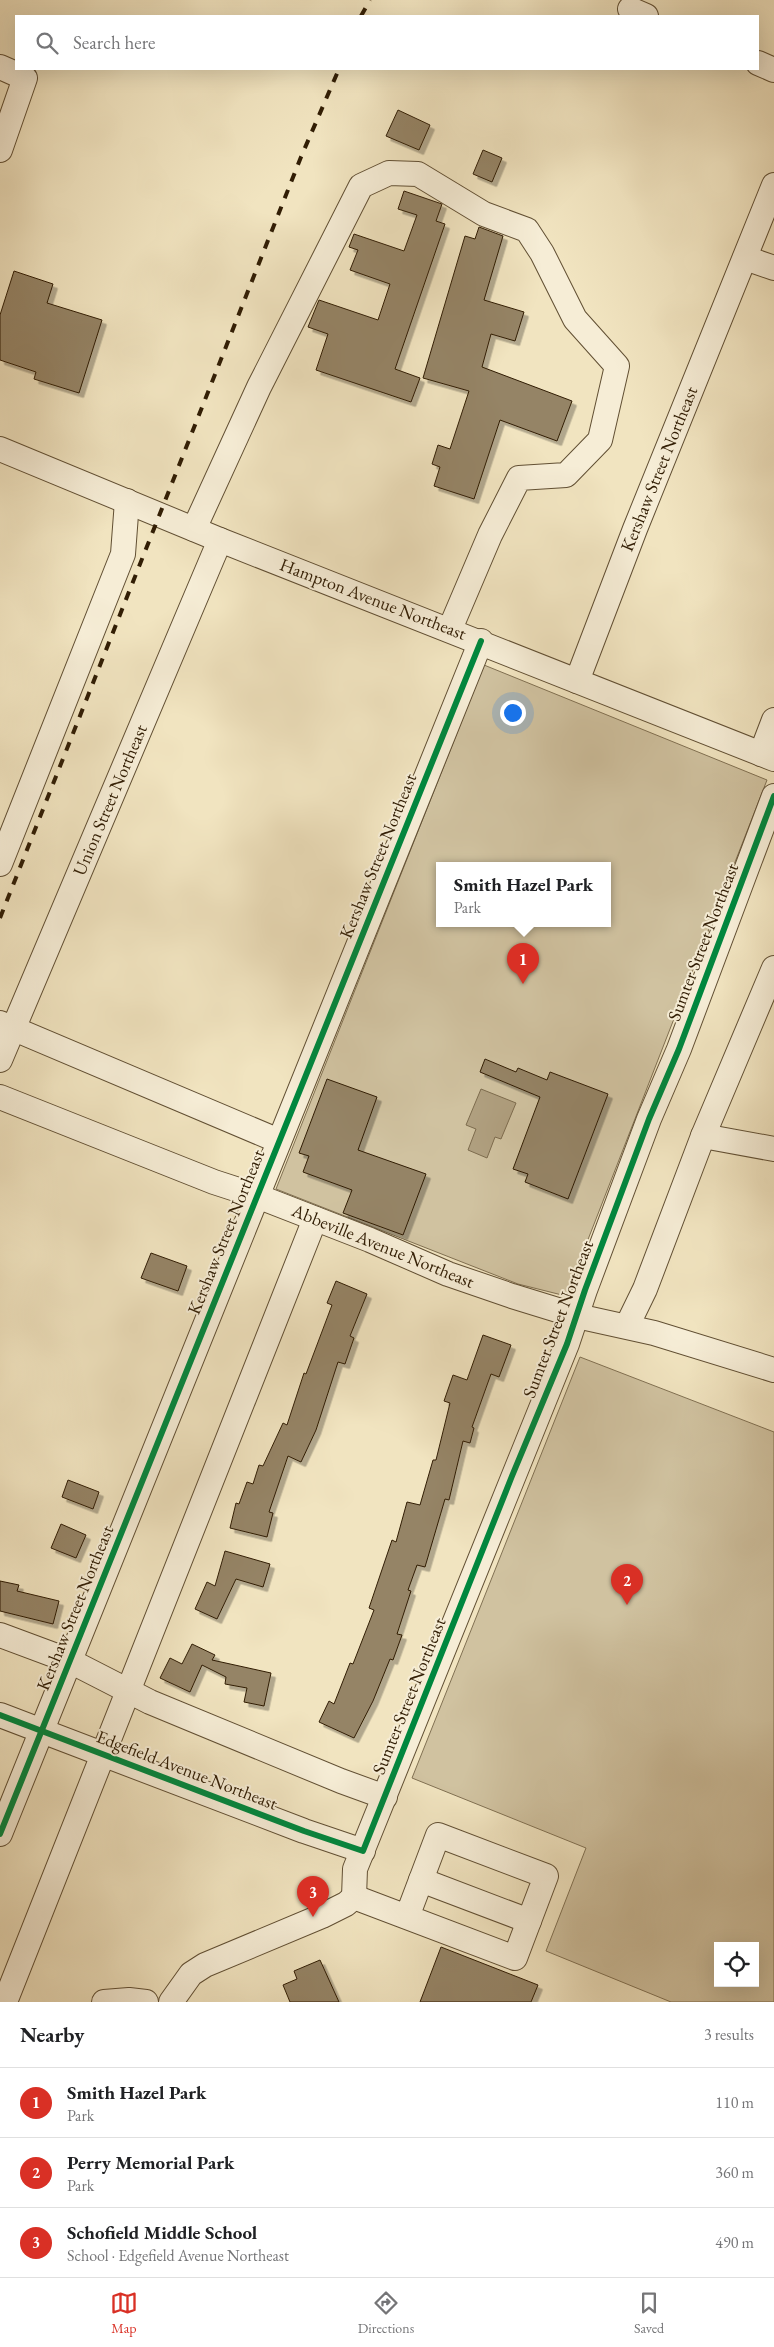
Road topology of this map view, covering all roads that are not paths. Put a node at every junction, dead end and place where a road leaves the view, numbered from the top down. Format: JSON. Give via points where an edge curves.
{"nodes":[{"id":1,"x":759,"y":63,"type":"edge"},
{"id":2,"x":0,"y":67,"type":"edge"},
{"id":3,"x":774,"y":70,"type":"edge"},
{"id":4,"x":0,"y":150,"type":"edge"},
{"id":5,"x":774,"y":185,"type":"edge"},
{"id":6,"x":744,"y":258,"type":"junction"},
{"id":7,"x":774,"y":268,"type":"edge"},
{"id":8,"x":0,"y":449,"type":"edge"},
{"id":9,"x":127,"y":501,"type":"junction"},
{"id":10,"x":194,"y":529,"type":"junction"},
{"id":11,"x":220,"y":540,"type":"junction"},
{"id":12,"x":450,"y":629,"type":"junction"},
{"id":13,"x":481,"y":641,"type":"junction"},
{"id":14,"x":577,"y":681,"type":"junction"},
{"id":15,"x":774,"y":720,"type":"edge"},
{"id":16,"x":768,"y":756,"type":"edge"},
{"id":17,"x":774,"y":796,"type":"edge"},
{"id":18,"x":0,"y":864,"type":"edge"},
{"id":19,"x":774,"y":968,"type":"edge"},
{"id":20,"x":7,"y":1026,"type":"edge"},
{"id":21,"x":0,"y":1060,"type":"edge"},
{"id":22,"x":0,"y":1096,"type":"edge"},
{"id":23,"x":704,"y":1136,"type":"junction"},
{"id":24,"x":279,"y":1141,"type":"junction"},
{"id":25,"x":774,"y":1149,"type":"edge"},
{"id":26,"x":257,"y":1196,"type":"junction"},
{"id":27,"x":314,"y":1218,"type":"junction"},
{"id":28,"x":576,"y":1316,"type":"junction"},
{"id":29,"x":627,"y":1326,"type":"junction"},
{"id":30,"x":774,"y":1370,"type":"edge"},
{"id":31,"x":0,"y":1635,"type":"edge"},
{"id":32,"x":70,"y":1661,"type":"junction"},
{"id":33,"x":128,"y":1691,"type":"junction"},
{"id":34,"x":0,"y":1715,"type":"edge"},
{"id":35,"x":42,"y":1730,"type":"junction"},
{"id":36,"x":103,"y":1753,"type":"junction"},
{"id":37,"x":385,"y":1797,"type":"junction"},
{"id":38,"x":0,"y":1834,"type":"edge"},
{"id":39,"x":363,"y":1851,"type":"junction"},
{"id":40,"x":421,"y":1880,"type":"junction"},
{"id":41,"x":354,"y":1897,"type":"junction"},
{"id":42,"x":407,"y":1917,"type":"junction"},
{"id":43,"x":529,"y":1921,"type":"junction"},
{"id":44,"x":5,"y":2002,"type":"edge"},
{"id":45,"x":104,"y":2002,"type":"edge"},
{"id":46,"x":146,"y":2002,"type":"edge"},
{"id":47,"x":171,"y":2002,"type":"edge"}],
"edges":[{"from":1,"to":3,"type":"street"},
{"from":2,"to":4,"type":"street","via":[[25,78]]},
{"from":5,"to":6,"type":"street","name":"Kershaw Street Northeast"},
{"from":6,"to":7,"type":"street"},
{"from":6,"to":14,"type":"street","name":"Kershaw Street Northeast","via":[[634,529]]},
{"from":8,"to":9,"type":"street","name":"Hampton Avenue Northeast"},
{"from":9,"to":10,"type":"street","name":"Hampton Avenue Northeast"},
{"from":9,"to":18,"type":"street","via":[[123,554]]},
{"from":10,"to":11,"type":"street","name":"Hampton Avenue Northeast"},
{"from":10,"to":12,"type":"street","via":[[263,378],[361,186],[390,173],[418,174],[484,214],[527,230],[575,319],[617,366],[600,440],[566,475],[518,478]]},
{"from":11,"to":12,"type":"street","name":"Hampton Avenue Northeast"},
{"from":11,"to":20,"type":"street","name":"Union Street Northeast"},
{"from":12,"to":13,"type":"street","name":"Hampton Avenue Northeast"},
{"from":13,"to":14,"type":"street","name":"Hampton Avenue Northeast"},
{"from":13,"to":24,"type":"street","name":"Kershaw Street Northeast"},
{"from":14,"to":16,"type":"street","name":"Hampton Avenue Northeast"},
{"from":15,"to":16,"type":"street"},
{"from":17,"to":28,"type":"street","name":"Sumter Street Northeast"},
{"from":19,"to":23,"type":"street"},
{"from":20,"to":21,"type":"street","name":"Union Street Northeast"},
{"from":20,"to":24,"type":"street"},
{"from":22,"to":26,"type":"street","name":"Abbeville Avenue Northeast","via":[[214,1182]]},
{"from":23,"to":25,"type":"street"},
{"from":23,"to":29,"type":"street","via":[[645,1289]]},
{"from":24,"to":26,"type":"street","name":"Kershaw Street Northeast"},
{"from":26,"to":27,"type":"street","name":"Abbeville Avenue Northeast"},
{"from":26,"to":32,"type":"street","name":"Kershaw Street Northeast"},
{"from":27,"to":28,"type":"street","name":"Abbeville Avenue Northeast","via":[[448,1274]]},
{"from":27,"to":33,"type":"street"},
{"from":28,"to":29,"type":"street","name":"Abbeville Avenue Northeast"},
{"from":28,"to":37,"type":"street","name":"Sumter Street Northeast"},
{"from":29,"to":30,"type":"street","name":"Abbeville Avenue Northeast"},
{"from":31,"to":32,"type":"street"},
{"from":32,"to":33,"type":"street"},
{"from":32,"to":35,"type":"street","name":"Kershaw Street Northeast"},
{"from":33,"to":36,"type":"street"},
{"from":33,"to":37,"type":"street"},
{"from":34,"to":35,"type":"street","name":"Edgefield Avenue Northeast"},
{"from":35,"to":36,"type":"street","name":"Edgefield Avenue Northeast"},
{"from":35,"to":38,"type":"street","name":"Kershaw Street Northeast"},
{"from":36,"to":39,"type":"street","name":"Edgefield Avenue Northeast"},
{"from":36,"to":44,"type":"street"},
{"from":37,"to":39,"type":"street","name":"Sumter Street Northeast"},
{"from":39,"to":41,"type":"street","name":"Sumter Street Northeast","via":[[355,1869]]},
{"from":40,"to":42,"type":"street"},
{"from":40,"to":43,"type":"street"},
{"from":40,"to":43,"type":"street","via":[[438,1835],[474,1848],[546,1876]]},
{"from":41,"to":42,"type":"street"},
{"from":41,"to":47,"type":"street","via":[[322,1916],[205,1965],[178,1988]]},
{"from":42,"to":43,"type":"street","via":[[515,1958]]},
{"from":45,"to":46,"type":"street"}]}
